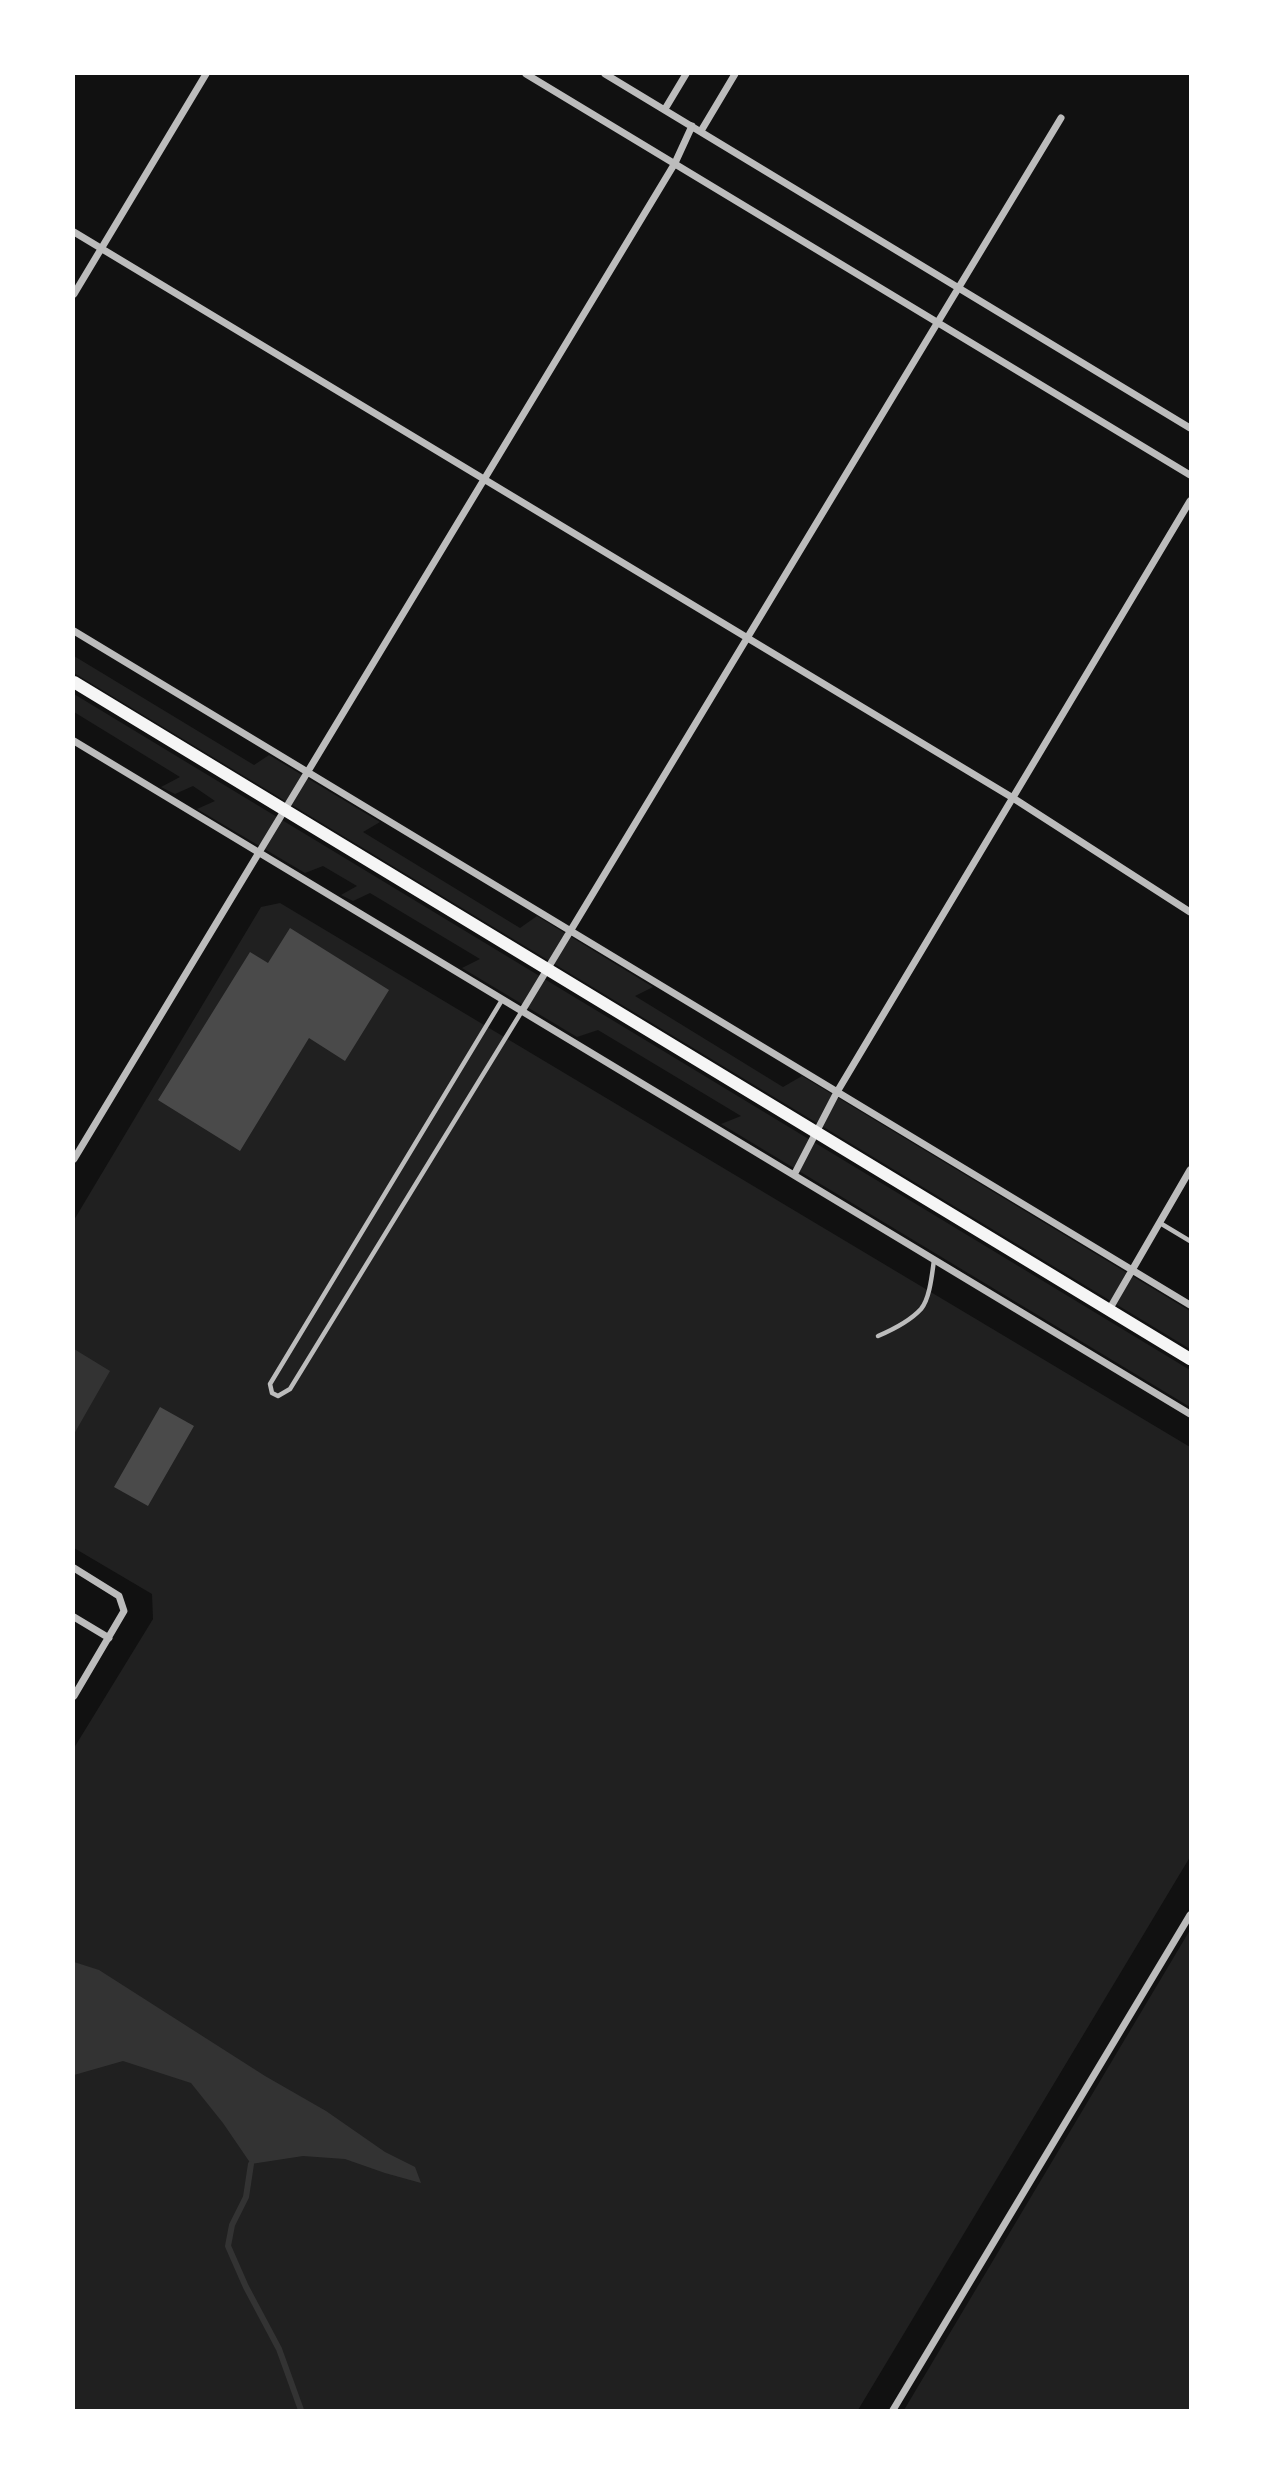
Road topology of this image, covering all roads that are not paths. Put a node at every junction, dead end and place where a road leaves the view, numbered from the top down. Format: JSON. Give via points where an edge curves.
{"nodes":[{"id":1,"x":206,"y":74,"type":"edge"},
{"id":2,"x":526,"y":74,"type":"edge"},
{"id":3,"x":605,"y":74,"type":"edge"},
{"id":4,"x":686,"y":74,"type":"edge"},
{"id":5,"x":735,"y":74,"type":"edge"},
{"id":6,"x":665,"y":109,"type":"junction"},
{"id":7,"x":1061,"y":118,"type":"dead end"},
{"id":8,"x":692,"y":126,"type":"junction"},
{"id":9,"x":701,"y":131,"type":"junction"},
{"id":10,"x":675,"y":163,"type":"junction"},
{"id":11,"x":74,"y":232,"type":"edge"},
{"id":12,"x":101,"y":249,"type":"junction"},
{"id":13,"x":959,"y":288,"type":"junction"},
{"id":14,"x":74,"y":294,"type":"edge"},
{"id":15,"x":938,"y":322,"type":"junction"},
{"id":16,"x":1191,"y":428,"type":"edge"},
{"id":17,"x":1191,"y":475,"type":"edge"},
{"id":18,"x":484,"y":480,"type":"junction"},
{"id":19,"x":1191,"y":502,"type":"edge"},
{"id":20,"x":74,"y":631,"type":"edge"},
{"id":21,"x":747,"y":638,"type":"junction"},
{"id":22,"x":74,"y":682,"type":"edge"},
{"id":23,"x":74,"y":741,"type":"edge"},
{"id":24,"x":307,"y":772,"type":"junction"},
{"id":25,"x":1013,"y":798,"type":"junction"},
{"id":26,"x":285,"y":810,"type":"junction"},
{"id":27,"x":259,"y":853,"type":"junction"},
{"id":28,"x":1191,"y":912,"type":"edge"},
{"id":29,"x":570,"y":931,"type":"junction"},
{"id":30,"x":547,"y":969,"type":"junction"},
{"id":31,"x":502,"y":1000,"type":"junction"},
{"id":32,"x":522,"y":1011,"type":"junction"},
{"id":33,"x":837,"y":1092,"type":"junction"},
{"id":34,"x":816,"y":1132,"type":"junction"},
{"id":35,"x":74,"y":1138,"type":"edge"},
{"id":36,"x":83,"y":1143,"type":"junction"},
{"id":37,"x":74,"y":1159,"type":"edge"},
{"id":38,"x":1191,"y":1170,"type":"edge"},
{"id":39,"x":793,"y":1175,"type":"junction"},
{"id":40,"x":1160,"y":1222,"type":"junction"},
{"id":41,"x":1191,"y":1241,"type":"edge"},
{"id":42,"x":934,"y":1259,"type":"junction"},
{"id":43,"x":1132,"y":1270,"type":"junction"},
{"id":44,"x":1191,"y":1305,"type":"edge"},
{"id":45,"x":1109,"y":1310,"type":"junction"},
{"id":46,"x":878,"y":1336,"type":"dead end"},
{"id":47,"x":1191,"y":1359,"type":"edge"},
{"id":48,"x":1191,"y":1414,"type":"edge"},
{"id":49,"x":74,"y":1568,"type":"edge"},
{"id":50,"x":74,"y":1617,"type":"edge"},
{"id":51,"x":109,"y":1638,"type":"junction"},
{"id":52,"x":74,"y":1696,"type":"edge"},
{"id":53,"x":1191,"y":1915,"type":"edge"},
{"id":54,"x":893,"y":2410,"type":"edge"}],
"edges":[{"from":1,"to":12,"type":"street"},
{"from":2,"to":10,"type":"street"},
{"from":3,"to":6,"type":"street"},
{"from":4,"to":6,"type":"street"},
{"from":5,"to":9,"type":"street"},
{"from":6,"to":8,"type":"street"},
{"from":7,"to":13,"type":"street"},
{"from":8,"to":9,"type":"street"},
{"from":8,"to":10,"type":"street"},
{"from":9,"to":13,"type":"street"},
{"from":10,"to":15,"type":"street"},
{"from":10,"to":18,"type":"street"},
{"from":11,"to":12,"type":"street"},
{"from":12,"to":14,"type":"street"},
{"from":12,"to":18,"type":"street"},
{"from":13,"to":15,"type":"street"},
{"from":13,"to":16,"type":"street"},
{"from":15,"to":17,"type":"street"},
{"from":15,"to":21,"type":"street"},
{"from":18,"to":21,"type":"street"},
{"from":18,"to":24,"type":"street"},
{"from":19,"to":25,"type":"street"},
{"from":20,"to":24,"type":"street"},
{"from":21,"to":25,"type":"street"},
{"from":21,"to":29,"type":"street"},
{"from":22,"to":26,"type":"main road"},
{"from":23,"to":27,"type":"street"},
{"from":24,"to":26,"type":"street"},
{"from":24,"to":29,"type":"street"},
{"from":25,"to":28,"type":"street"},
{"from":25,"to":33,"type":"street"},
{"from":26,"to":27,"type":"street"},
{"from":26,"to":30,"type":"main road"},
{"from":27,"to":31,"type":"street"},
{"from":27,"to":36,"type":"street"},
{"from":29,"to":30,"type":"street"},
{"from":29,"to":33,"type":"street"},
{"from":30,"to":32,"type":"street"},
{"from":30,"to":34,"type":"main road"},
{"from":31,"to":32,"type":"street"},
{"from":31,"to":32,"type":"lane","via":[[270,1384],[272,1393],[278,1396],[290,1389]]},
{"from":32,"to":39,"type":"street"},
{"from":33,"to":34,"type":"street"},
{"from":33,"to":43,"type":"street"},
{"from":34,"to":39,"type":"street"},
{"from":34,"to":45,"type":"main road"},
{"from":35,"to":36,"type":"street"},
{"from":36,"to":37,"type":"street"},
{"from":38,"to":40,"type":"street"},
{"from":39,"to":42,"type":"street"},
{"from":40,"to":41,"type":"lane"},
{"from":40,"to":43,"type":"street"},
{"from":42,"to":46,"type":"lane","via":[[922,1308]]},
{"from":42,"to":48,"type":"street"},
{"from":43,"to":44,"type":"street"},
{"from":43,"to":45,"type":"street"},
{"from":45,"to":47,"type":"main road"},
{"from":49,"to":51,"type":"street","via":[[119,1596],[124,1611]]},
{"from":50,"to":51,"type":"street"},
{"from":51,"to":52,"type":"street"},
{"from":53,"to":54,"type":"street"}]}
